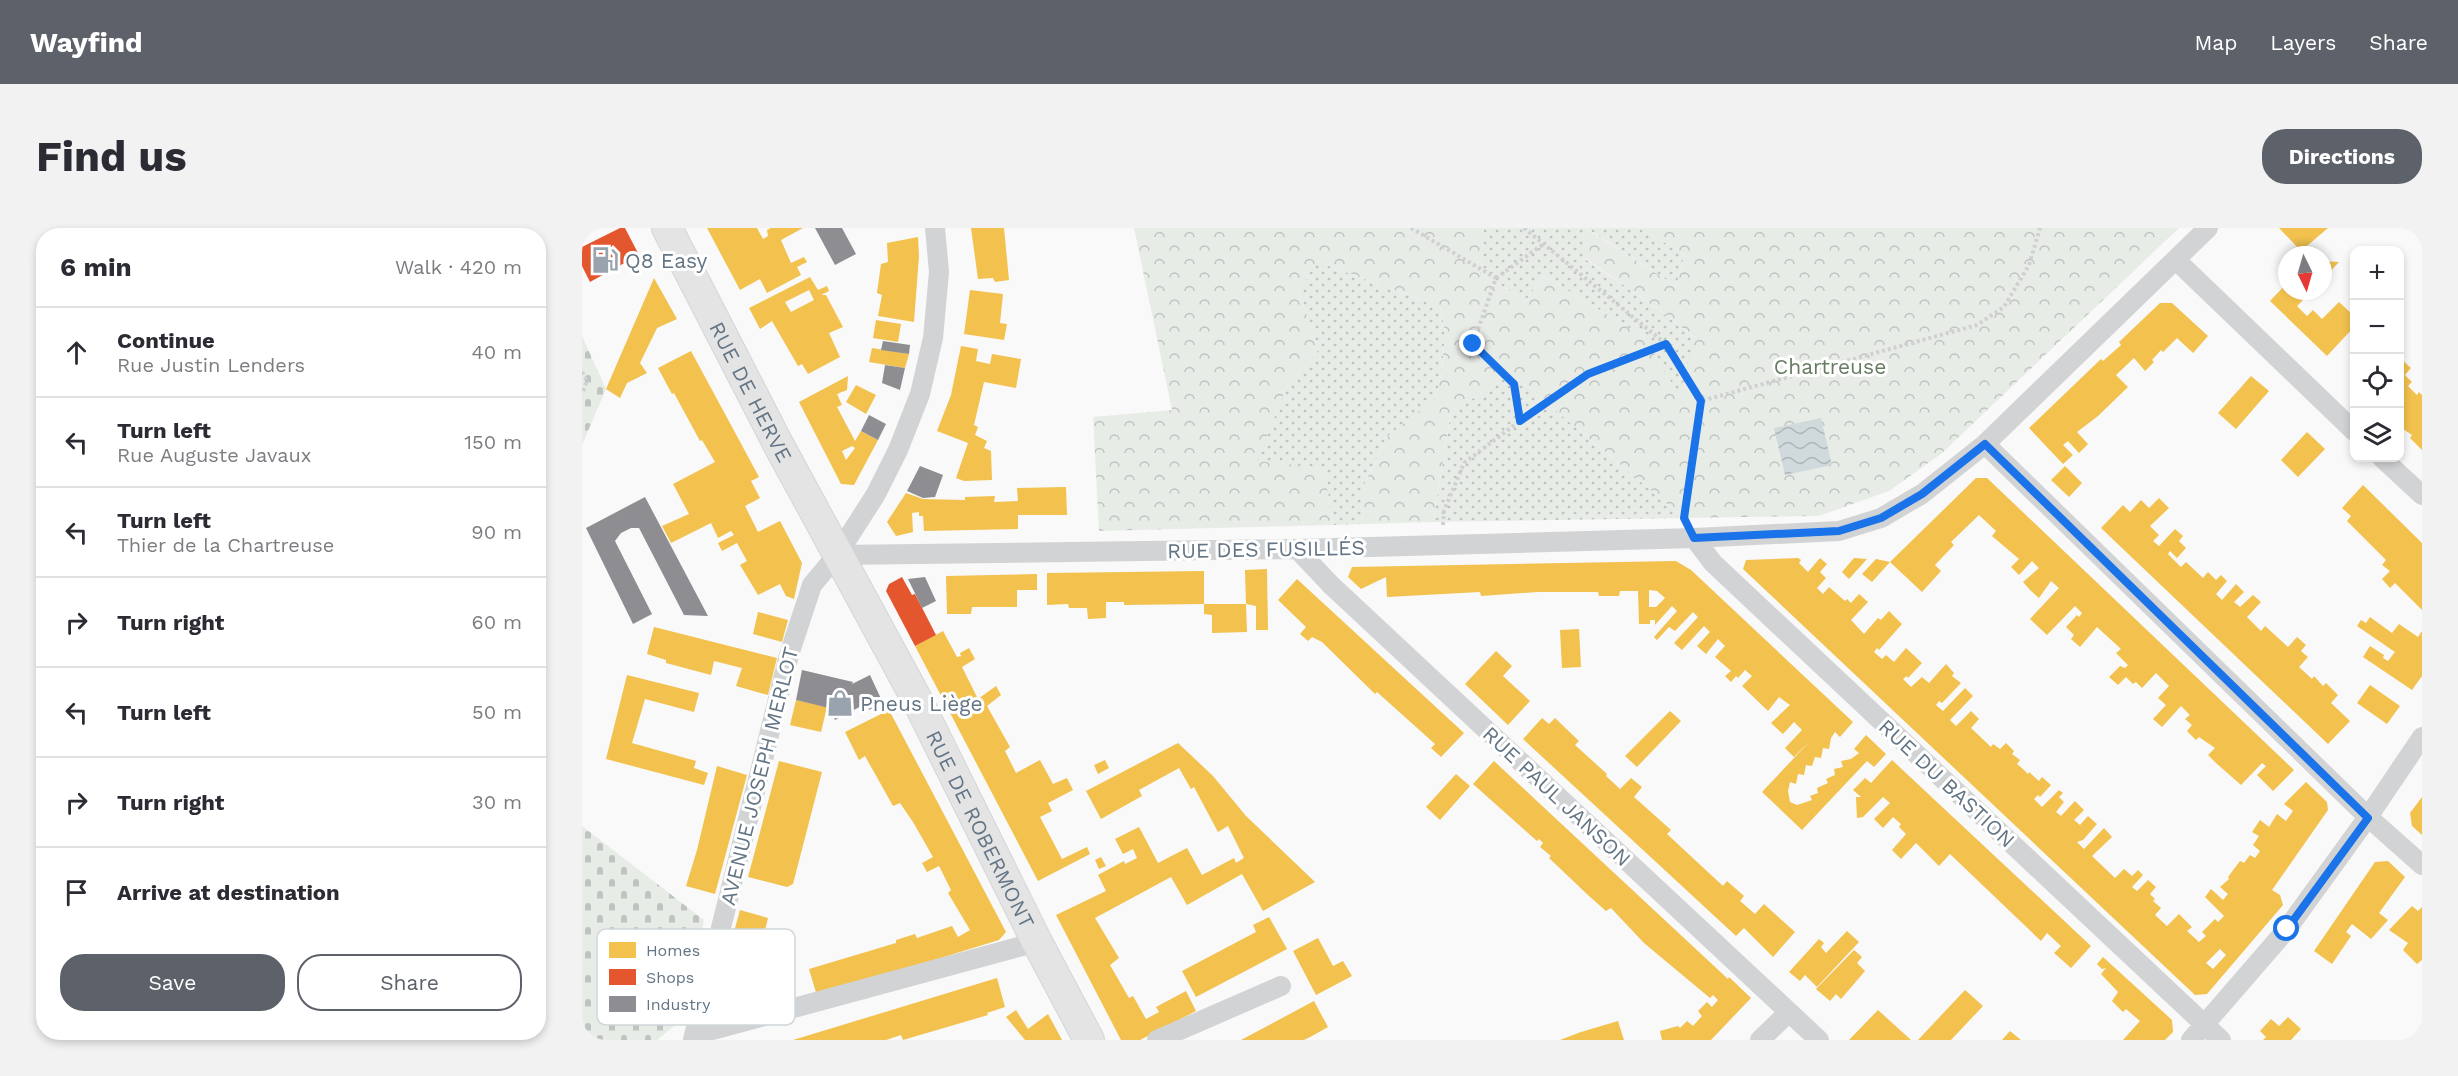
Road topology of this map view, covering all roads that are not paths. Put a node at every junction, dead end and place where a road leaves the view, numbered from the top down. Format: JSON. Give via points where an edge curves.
{"nodes":[{"id":1,"x":667,"y":228,"type":"edge"},
{"id":2,"x":935,"y":228,"type":"edge"},
{"id":3,"x":2208,"y":228,"type":"edge"},
{"id":4,"x":2176,"y":260,"type":"junction"},
{"id":5,"x":2350,"y":426,"type":"edge"},
{"id":6,"x":1985,"y":444,"type":"junction"},
{"id":7,"x":2386,"y":462,"type":"edge"},
{"id":8,"x":2422,"y":495,"type":"edge"},
{"id":9,"x":1694,"y":538,"type":"junction"},
{"id":10,"x":1297,"y":549,"type":"junction"},
{"id":11,"x":837,"y":555,"type":"junction"},
{"id":12,"x":2422,"y":737,"type":"edge"},
{"id":13,"x":2368,"y":818,"type":"junction"},
{"id":14,"x":2422,"y":865,"type":"edge"},
{"id":15,"x":721,"y":929,"type":"edge"},
{"id":16,"x":1037,"y":942,"type":"junction"},
{"id":17,"x":1281,"y":986,"type":"dead end"},
{"id":18,"x":795,"y":1009,"type":"edge"},
{"id":19,"x":1789,"y":1012,"type":"junction"},
{"id":20,"x":2205,"y":1024,"type":"junction"},
{"id":21,"x":737,"y":1025,"type":"edge"},
{"id":22,"x":694,"y":1037,"type":"edge"},
{"id":23,"x":1089,"y":1040,"type":"edge"},
{"id":24,"x":1157,"y":1040,"type":"edge"},
{"id":25,"x":1760,"y":1040,"type":"edge"},
{"id":26,"x":1820,"y":1040,"type":"edge"},
{"id":27,"x":2191,"y":1040,"type":"edge"},
{"id":28,"x":2221,"y":1040,"type":"edge"}],
"edges":[{"from":1,"to":11,"type":"main road","name":"RUE DE HERVE"},
{"from":2,"to":11,"type":"street","name":"AVENUE JOSEPH MERLOT","via":[[939,273],[933,338],[920,394],[890,468]]},
{"from":3,"to":4,"type":"street","name":"RUE DES FUSILLÉS"},
{"from":4,"to":5,"type":"street"},
{"from":4,"to":6,"type":"street","name":"RUE DES FUSILLÉS"},
{"from":6,"to":9,"type":"street","name":"RUE DES FUSILLÉS","via":[[1922,494],[1881,518],[1839,531]]},
{"from":6,"to":13,"type":"street"},
{"from":7,"to":8,"type":"street"},
{"from":9,"to":10,"type":"street","name":"RUE DES FUSILLÉS"},
{"from":9,"to":20,"type":"street","name":"RUE DU BASTION","via":[[1713,563]]},
{"from":10,"to":11,"type":"street","name":"RUE DES FUSILLÉS"},
{"from":10,"to":19,"type":"street","name":"RUE PAUL JANSON"},
{"from":11,"to":15,"type":"street","name":"AVENUE JOSEPH MERLOT","via":[[812,585],[789,655]]},
{"from":11,"to":16,"type":"main road","name":"RUE DE ROBERMONT","via":[[916,698]]},
{"from":12,"to":13,"type":"street"},
{"from":13,"to":14,"type":"street"},
{"from":13,"to":20,"type":"street","via":[[2287,929]]},
{"from":16,"to":18,"type":"street"},
{"from":16,"to":23,"type":"main road","name":"RUE DE ROBERMONT"},
{"from":17,"to":24,"type":"street"},
{"from":19,"to":25,"type":"street"},
{"from":19,"to":26,"type":"street","name":"RUE PAUL JANSON"},
{"from":20,"to":27,"type":"street"},
{"from":20,"to":28,"type":"street","name":"RUE DU BASTION"},
{"from":21,"to":22,"type":"street"}]}
